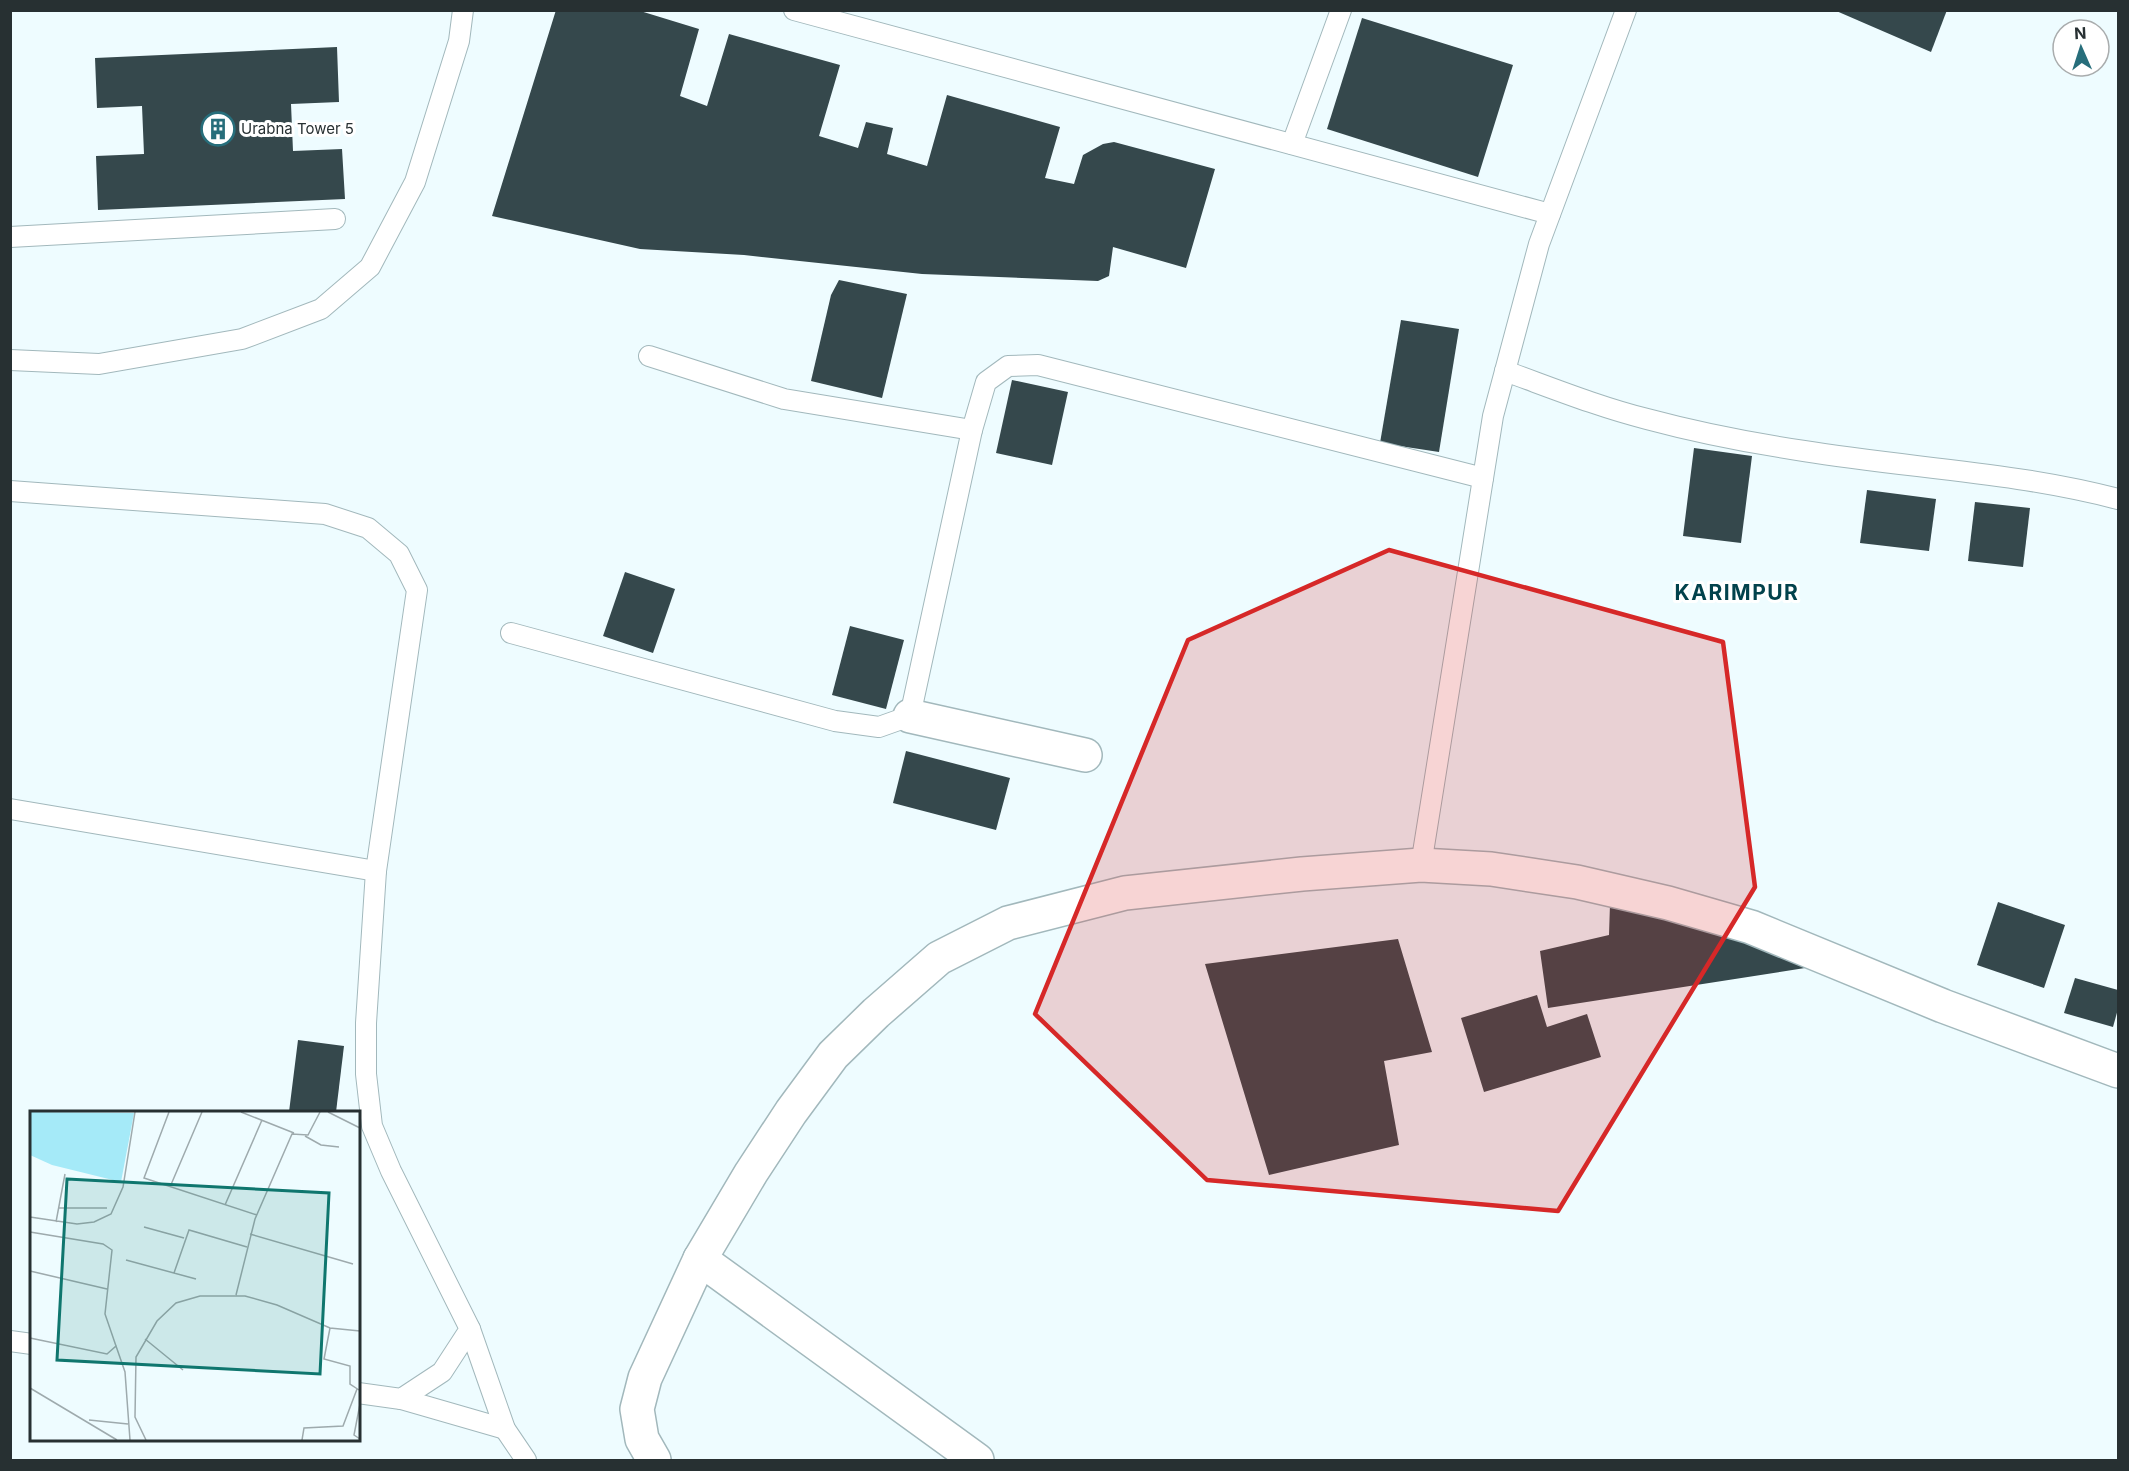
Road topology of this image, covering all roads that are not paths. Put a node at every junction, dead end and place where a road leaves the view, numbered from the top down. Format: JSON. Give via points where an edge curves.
{"nodes":[{"id":1,"x":463,"y":10,"type":"edge"},
{"id":2,"x":794,"y":10,"type":"edge"},
{"id":3,"x":1341,"y":10,"type":"edge"},
{"id":4,"x":1626,"y":10,"type":"edge"},
{"id":5,"x":842,"y":16,"type":"edge"},
{"id":6,"x":1292,"y":144,"type":"junction"},
{"id":7,"x":1550,"y":214,"type":"junction"},
{"id":8,"x":335,"y":219,"type":"dead end"},
{"id":9,"x":10,"y":237,"type":"edge"},
{"id":10,"x":649,"y":356,"type":"dead end"},
{"id":11,"x":10,"y":360,"type":"edge"},
{"id":12,"x":1505,"y":370,"type":"junction"},
{"id":13,"x":972,"y":430,"type":"junction"},
{"id":14,"x":1484,"y":478,"type":"junction"},
{"id":15,"x":10,"y":491,"type":"edge"},
{"id":16,"x":2118,"y":499,"type":"edge"},
{"id":17,"x":511,"y":633,"type":"dead end"},
{"id":18,"x":910,"y":716,"type":"junction"},
{"id":19,"x":1085,"y":755,"type":"dead end"},
{"id":20,"x":10,"y":809,"type":"edge"},
{"id":21,"x":1421,"y":865,"type":"junction"},
{"id":22,"x":376,"y":871,"type":"junction"},
{"id":23,"x":2118,"y":1071,"type":"edge"},
{"id":24,"x":700,"y":1259,"type":"junction"},
{"id":25,"x":470,"y":1329,"type":"junction"},
{"id":26,"x":10,"y":1341,"type":"edge"},
{"id":27,"x":30,"y":1344,"type":"edge"},
{"id":28,"x":360,"y":1393,"type":"edge"},
{"id":29,"x":401,"y":1399,"type":"junction"},
{"id":30,"x":505,"y":1429,"type":"junction"},
{"id":31,"x":526,"y":1461,"type":"edge"},
{"id":32,"x":654,"y":1461,"type":"edge"},
{"id":33,"x":977,"y":1461,"type":"edge"}],
"edges":[{"from":1,"to":11,"type":"lane","via":[[459,41],[415,182],[370,267],[321,309],[242,339],[99,364]]},
{"from":2,"to":5,"type":"lane"},
{"from":3,"to":6,"type":"lane"},
{"from":4,"to":7,"type":"lane"},
{"from":5,"to":6,"type":"lane"},
{"from":6,"to":7,"type":"lane"},
{"from":7,"to":12,"type":"lane"},
{"from":8,"to":9,"type":"lane"},
{"from":10,"to":13,"type":"lane","via":[[784,399]]},
{"from":12,"to":14,"type":"lane"},
{"from":12,"to":16,"type":"lane","via":[[1589,402],[1705,433],[1804,451],[2025,480]]},
{"from":13,"to":14,"type":"lane","via":[[986,382],[1008,366],[1038,365]]},
{"from":13,"to":18,"type":"lane"},
{"from":14,"to":21,"type":"lane"},
{"from":15,"to":22,"type":"lane","via":[[325,514],[368,528],[399,554],[417,590]]},
{"from":17,"to":18,"type":"lane","via":[[835,721],[879,727]]},
{"from":18,"to":19,"type":"street"},
{"from":20,"to":22,"type":"lane"},
{"from":21,"to":23,"type":"street","via":[[1491,869],[1577,882],[1751,927],[1943,1006]]},
{"from":21,"to":24,"type":"street","via":[[1125,892],[1008,923],[939,958],[833,1055],[751,1173]]},
{"from":22,"to":25,"type":"lane","via":[[366,1023],[372,1126],[390,1171]]},
{"from":24,"to":32,"type":"street","via":[[645,1378],[637,1409],[642,1439]]},
{"from":24,"to":33,"type":"street"},
{"from":25,"to":29,"type":"lane","via":[[442,1372]]},
{"from":25,"to":30,"type":"lane"},
{"from":26,"to":27,"type":"lane"},
{"from":28,"to":29,"type":"lane"},
{"from":29,"to":30,"type":"lane"},
{"from":30,"to":31,"type":"lane"}]}
